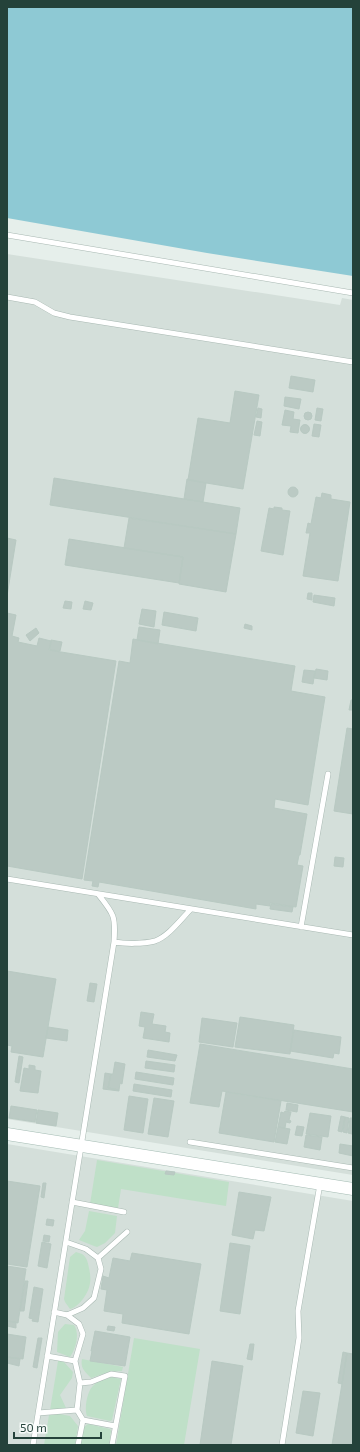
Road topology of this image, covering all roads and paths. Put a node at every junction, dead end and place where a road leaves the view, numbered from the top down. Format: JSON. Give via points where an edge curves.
{"nodes":[{"id":1,"x":7,"y":235,"type":"edge"},
{"id":2,"x":353,"y":293,"type":"edge"},
{"id":3,"x":7,"y":297,"type":"edge"},
{"id":4,"x":353,"y":362,"type":"edge"},
{"id":5,"x":328,"y":774,"type":"dead end"},
{"id":6,"x":7,"y":879,"type":"edge"},
{"id":7,"x":98,"y":894,"type":"junction"},
{"id":8,"x":191,"y":909,"type":"junction"},
{"id":9,"x":301,"y":927,"type":"junction"},
{"id":10,"x":353,"y":936,"type":"edge"},
{"id":11,"x":114,"y":942,"type":"junction"},
{"id":12,"x":7,"y":1134,"type":"edge"},
{"id":13,"x":190,"y":1142,"type":"dead end"},
{"id":14,"x":81,"y":1146,"type":"junction"},
{"id":15,"x":353,"y":1168,"type":"edge"},
{"id":16,"x":320,"y":1184,"type":"junction"},
{"id":17,"x":353,"y":1189,"type":"edge"},
{"id":18,"x":72,"y":1202,"type":"junction"},
{"id":19,"x":124,"y":1212,"type":"dead end"},
{"id":20,"x":127,"y":1232,"type":"dead end"},
{"id":21,"x":66,"y":1242,"type":"junction"},
{"id":22,"x":98,"y":1258,"type":"junction"},
{"id":23,"x":54,"y":1312,"type":"junction"},
{"id":24,"x":67,"y":1315,"type":"junction"},
{"id":25,"x":47,"y":1356,"type":"junction"},
{"id":26,"x":75,"y":1362,"type":"junction"},
{"id":27,"x":80,"y":1383,"type":"junction"},
{"id":28,"x":78,"y":1410,"type":"junction"},
{"id":29,"x":38,"y":1413,"type":"junction"},
{"id":30,"x":83,"y":1420,"type":"junction"},
{"id":31,"x":115,"y":1426,"type":"junction"},
{"id":32,"x":33,"y":1445,"type":"edge"},
{"id":33,"x":78,"y":1445,"type":"edge"},
{"id":34,"x":112,"y":1445,"type":"edge"},
{"id":35,"x":282,"y":1445,"type":"edge"}],
"edges":[{"from":1,"to":2,"type":"lane"},
{"from":3,"to":4,"type":"lane","via":[[35,302],[54,313],[70,317]]},
{"from":5,"to":9,"type":"lane"},
{"from":6,"to":7,"type":"lane"},
{"from":7,"to":8,"type":"lane"},
{"from":7,"to":11,"type":"lane","via":[[114,918]]},
{"from":8,"to":9,"type":"lane"},
{"from":8,"to":11,"type":"lane","via":[[168,933],[156,941]]},
{"from":9,"to":10,"type":"lane"},
{"from":11,"to":14,"type":"lane"},
{"from":12,"to":14,"type":"street"},
{"from":13,"to":15,"type":"lane"},
{"from":14,"to":16,"type":"street"},
{"from":14,"to":18,"type":"lane"},
{"from":16,"to":17,"type":"street"},
{"from":16,"to":35,"type":"lane","via":[[298,1311],[299,1338]]},
{"from":18,"to":19,"type":"lane"},
{"from":18,"to":21,"type":"lane"},
{"from":20,"to":22,"type":"lane"},
{"from":21,"to":22,"type":"lane","via":[[86,1249]]},
{"from":21,"to":23,"type":"lane"},
{"from":22,"to":24,"type":"lane","via":[[101,1269],[94,1298],[83,1308]]},
{"from":23,"to":24,"type":"lane"},
{"from":23,"to":25,"type":"lane"},
{"from":24,"to":26,"type":"lane","via":[[79,1324],[83,1334]]},
{"from":25,"to":26,"type":"lane"},
{"from":25,"to":29,"type":"lane"},
{"from":26,"to":27,"type":"lane"},
{"from":27,"to":28,"type":"lane"},
{"from":27,"to":31,"type":"lane","via":[[91,1382],[111,1374],[124,1376]]},
{"from":28,"to":29,"type":"lane"},
{"from":28,"to":30,"type":"lane"},
{"from":29,"to":32,"type":"lane"},
{"from":30,"to":31,"type":"lane"},
{"from":30,"to":33,"type":"lane"},
{"from":31,"to":34,"type":"lane"}]}
